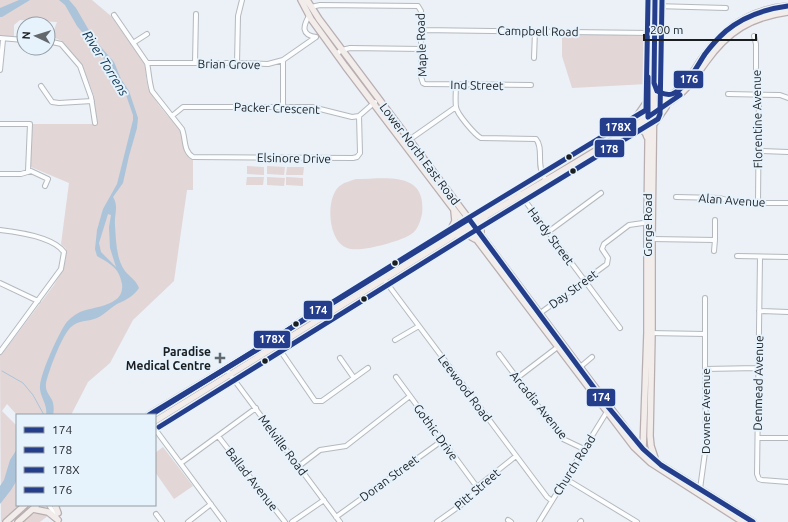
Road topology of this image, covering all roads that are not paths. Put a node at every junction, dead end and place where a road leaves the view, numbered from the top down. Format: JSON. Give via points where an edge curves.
{"nodes":[{"id":1,"x":242,"y":0,"type":"edge"},
{"id":2,"x":301,"y":0,"type":"edge"},
{"id":3,"x":308,"y":0,"type":"edge"},
{"id":4,"x":400,"y":0,"type":"edge"},
{"id":5,"x":652,"y":3,"type":"edge"},
{"id":6,"x":400,"y":6,"type":"junction"},
{"id":7,"x":788,"y":6,"type":"edge"},
{"id":8,"x":311,"y":8,"type":"junction"},
{"id":9,"x":726,"y":8,"type":"dead end"},
{"id":10,"x":788,"y":12,"type":"edge"},
{"id":11,"x":196,"y":14,"type":"dead end"},
{"id":12,"x":114,"y":15,"type":"dead end"},
{"id":13,"x":309,"y":16,"type":"junction"},
{"id":14,"x":319,"y":19,"type":"junction"},
{"id":15,"x":421,"y":30,"type":"junction"},
{"id":16,"x":535,"y":31,"type":"junction"},
{"id":17,"x":652,"y":33,"type":"junction"},
{"id":18,"x":147,"y":34,"type":"dead end"},
{"id":19,"x":308,"y":34,"type":"junction"},
{"id":20,"x":319,"y":36,"type":"junction"},
{"id":21,"x":754,"y":36,"type":"dead end"},
{"id":22,"x":2,"y":39,"type":"edge"},
{"id":23,"x":16,"y":40,"type":"edge"},
{"id":24,"x":56,"y":43,"type":"edge"},
{"id":25,"x":133,"y":43,"type":"junction"},
{"id":26,"x":305,"y":45,"type":"junction"},
{"id":27,"x":354,"y":48,"type":"junction"},
{"id":28,"x":421,"y":49,"type":"junction"},
{"id":29,"x":342,"y":50,"type":"junction"},
{"id":30,"x":336,"y":54,"type":"junction"},
{"id":31,"x":348,"y":58,"type":"junction"},
{"id":32,"x":534,"y":58,"type":"dead end"},
{"id":33,"x":283,"y":60,"type":"junction"},
{"id":34,"x":147,"y":63,"type":"junction"},
{"id":35,"x":195,"y":63,"type":"junction"},
{"id":36,"x":237,"y":63,"type":"junction"},
{"id":37,"x":0,"y":70,"type":"edge"},
{"id":38,"x":423,"y":83,"type":"joint"},
{"id":39,"x":456,"y":84,"type":"junction"},
{"id":40,"x":654,"y":84,"type":"junction"},
{"id":41,"x":531,"y":85,"type":"dead end"},
{"id":42,"x":41,"y":86,"type":"dead end"},
{"id":43,"x":728,"y":94,"type":"dead end"},
{"id":44,"x":670,"y":95,"type":"junction"},
{"id":45,"x":759,"y":95,"type":"junction"},
{"id":46,"x":788,"y":98,"type":"edge"},
{"id":47,"x":648,"y":100,"type":"junction"},
{"id":48,"x":92,"y":101,"type":"junction"},
{"id":49,"x":376,"y":101,"type":"junction"},
{"id":50,"x":669,"y":103,"type":"junction"},
{"id":51,"x":283,"y":107,"type":"junction"},
{"id":52,"x":456,"y":107,"type":"junction"},
{"id":53,"x":653,"y":107,"type":"junction"},
{"id":54,"x":651,"y":112,"type":"junction"},
{"id":55,"x":172,"y":116,"type":"junction"},
{"id":56,"x":359,"y":116,"type":"junction"},
{"id":57,"x":648,"y":118,"type":"junction"},
{"id":58,"x":635,"y":119,"type":"junction"},
{"id":59,"x":95,"y":123,"type":"dead end"},
{"id":60,"x":0,"y":124,"type":"edge"},
{"id":61,"x":653,"y":126,"type":"junction"},
{"id":62,"x":632,"y":128,"type":"junction"},
{"id":63,"x":410,"y":140,"type":"junction"},
{"id":64,"x":647,"y":140,"type":"junction"},
{"id":65,"x":759,"y":151,"type":"junction"},
{"id":66,"x":788,"y":152,"type":"edge"},
{"id":67,"x":28,"y":171,"type":"junction"},
{"id":68,"x":0,"y":174,"type":"edge"},
{"id":69,"x":544,"y":178,"type":"junction"},
{"id":70,"x":45,"y":186,"type":"dead end"},
{"id":71,"x":519,"y":192,"type":"junction"},
{"id":72,"x":601,"y":193,"type":"dead end"},
{"id":73,"x":676,"y":197,"type":"dead end"},
{"id":74,"x":758,"y":203,"type":"junction"},
{"id":75,"x":788,"y":203,"type":"edge"},
{"id":76,"x":460,"y":207,"type":"junction"},
{"id":77,"x":452,"y":208,"type":"junction"},
{"id":78,"x":481,"y":212,"type":"junction"},
{"id":79,"x":487,"y":216,"type":"junction"},
{"id":80,"x":715,"y":220,"type":"dead end"},
{"id":81,"x":649,"y":222,"type":"junction"},
{"id":82,"x":468,"y":223,"type":"junction"},
{"id":83,"x":0,"y":230,"type":"edge"},
{"id":84,"x":447,"y":232,"type":"junction"},
{"id":85,"x":548,"y":232,"type":"junction"},
{"id":86,"x":454,"y":236,"type":"junction"},
{"id":87,"x":479,"y":238,"type":"junction"},
{"id":88,"x":652,"y":239,"type":"junction"},
{"id":89,"x":714,"y":240,"type":"junction"},
{"id":90,"x":714,"y":251,"type":"dead end"},
{"id":91,"x":737,"y":256,"type":"dead end"},
{"id":92,"x":760,"y":257,"type":"junction"},
{"id":93,"x":788,"y":257,"type":"edge"},
{"id":94,"x":379,"y":273,"type":"junction"},
{"id":95,"x":384,"y":279,"type":"junction"},
{"id":96,"x":585,"y":281,"type":"junction"},
{"id":97,"x":0,"y":283,"type":"edge"},
{"id":98,"x":705,"y":298,"type":"dead end"},
{"id":99,"x":38,"y":301,"type":"junction"},
{"id":100,"x":759,"y":311,"type":"junction"},
{"id":101,"x":788,"y":312,"type":"edge"},
{"id":102,"x":538,"y":315,"type":"junction"},
{"id":103,"x":419,"y":326,"type":"junction"},
{"id":104,"x":620,"y":328,"type":"dead end"},
{"id":105,"x":650,"y":333,"type":"junction"},
{"id":106,"x":705,"y":334,"type":"junction"},
{"id":107,"x":273,"y":340,"type":"junction"},
{"id":108,"x":395,"y":340,"type":"dead end"},
{"id":109,"x":560,"y":345,"type":"junction"},
{"id":110,"x":277,"y":346,"type":"junction"},
{"id":111,"x":0,"y":352,"type":"edge"},
{"id":112,"x":499,"y":354,"type":"dead end"},
{"id":113,"x":592,"y":357,"type":"dead end"},
{"id":114,"x":340,"y":358,"type":"dead end"},
{"id":115,"x":368,"y":368,"type":"dead end"},
{"id":116,"x":578,"y":368,"type":"junction"},
{"id":117,"x":758,"y":368,"type":"junction"},
{"id":118,"x":226,"y":369,"type":"junction"},
{"id":119,"x":705,"y":369,"type":"junction"},
{"id":120,"x":231,"y":374,"type":"junction"},
{"id":121,"x":396,"y":377,"type":"dead end"},
{"id":122,"x":354,"y":378,"type":"junction"},
{"id":123,"x":517,"y":378,"type":"junction"},
{"id":124,"x":410,"y":396,"type":"junction"},
{"id":125,"x":256,"y":408,"type":"junction"},
{"id":126,"x":608,"y":409,"type":"junction"},
{"id":127,"x":151,"y":414,"type":"edge"},
{"id":128,"x":156,"y":420,"type":"edge"},
{"id":129,"x":156,"y":430,"type":"edge"},
{"id":130,"x":218,"y":436,"type":"junction"},
{"id":131,"x":650,"y":436,"type":"junction"},
{"id":132,"x":758,"y":438,"type":"junction"},
{"id":133,"x":788,"y":438,"type":"edge"},
{"id":134,"x":443,"y":440,"type":"junction"},
{"id":135,"x":584,"y":449,"type":"junction"},
{"id":136,"x":642,"y":451,"type":"junction"},
{"id":137,"x":516,"y":456,"type":"junction"},
{"id":138,"x":656,"y":460,"type":"junction"},
{"id":139,"x":181,"y":463,"type":"junction"},
{"id":140,"x":299,"y":466,"type":"junction"},
{"id":141,"x":566,"y":479,"type":"junction"},
{"id":142,"x":788,"y":482,"type":"edge"},
{"id":143,"x":477,"y":487,"type":"junction"},
{"id":144,"x":700,"y":489,"type":"junction"},
{"id":145,"x":324,"y":500,"type":"junction"},
{"id":146,"x":552,"y":501,"type":"junction"},
{"id":147,"x":211,"y":504,"type":"junction"},
{"id":148,"x":24,"y":506,"type":"edge"},
{"id":149,"x":49,"y":506,"type":"edge"},
{"id":150,"x":53,"y":506,"type":"edge"},
{"id":151,"x":56,"y":506,"type":"edge"},
{"id":152,"x":35,"y":507,"type":"edge"},
{"id":153,"x":58,"y":513,"type":"junction"},
{"id":154,"x":156,"y":514,"type":"dead end"},
{"id":155,"x":336,"y":516,"type":"junction"},
{"id":156,"x":740,"y":519,"type":"edge"},
{"id":157,"x":59,"y":521,"type":"edge"},
{"id":158,"x":6,"y":522,"type":"edge"},
{"id":159,"x":18,"y":522,"type":"edge"},
{"id":160,"x":162,"y":522,"type":"edge"},
{"id":161,"x":188,"y":522,"type":"edge"},
{"id":162,"x":224,"y":522,"type":"edge"},
{"id":163,"x":285,"y":522,"type":"edge"},
{"id":164,"x":292,"y":522,"type":"edge"},
{"id":165,"x":340,"y":522,"type":"edge"},
{"id":166,"x":437,"y":522,"type":"edge"},
{"id":167,"x":539,"y":522,"type":"edge"},
{"id":168,"x":637,"y":522,"type":"edge"},
{"id":169,"x":753,"y":522,"type":"edge"}],
"edges":[{"from":1,"to":36,"type":"street","via":[[238,16]]},
{"from":2,"to":13,"type":"main road","name":"Lower North East Road"},
{"from":3,"to":8,"type":"main road","name":"Lower North East Road"},
{"from":4,"to":6,"type":"street"},
{"from":5,"to":9,"type":"street"},
{"from":5,"to":17,"type":"main road","name":"Gorge Road"},
{"from":6,"to":8,"type":"street","via":[[320,5]]},
{"from":6,"to":15,"type":"street","name":"Maple Road","via":[[420,8]]},
{"from":7,"to":44,"type":"main road","via":[[762,11],[733,26],[706,53],[684,85]]},
{"from":8,"to":14,"type":"main road","name":"Lower North East Road"},
{"from":10,"to":50,"type":"main road","via":[[766,16],[738,28],[710,56],[688,88]]},
{"from":11,"to":35,"type":"street"},
{"from":12,"to":25,"type":"street"},
{"from":13,"to":14,"type":"main road"},
{"from":13,"to":19,"type":"street","via":[[304,26]]},
{"from":13,"to":20,"type":"main road","name":"Lower North East Road"},
{"from":14,"to":29,"type":"main road","name":"Lower North East Road"},
{"from":15,"to":16,"type":"street","name":"Campbell Road"},
{"from":15,"to":28,"type":"street","name":"Maple Road"},
{"from":16,"to":17,"type":"street","name":"Campbell Road"},
{"from":16,"to":32,"type":"street"},
{"from":17,"to":40,"type":"main road","name":"Gorge Road"},
{"from":17,"to":47,"type":"main road","name":"Gorge Road"},
{"from":18,"to":25,"type":"street"},
{"from":19,"to":20,"type":"street"},
{"from":19,"to":26,"type":"street"},
{"from":20,"to":26,"type":"street","name":"Brian Grove"},
{"from":20,"to":30,"type":"main road","name":"Lower North East Road"},
{"from":21,"to":45,"type":"street","name":"Florentine Avenue"},
{"from":22,"to":23,"type":"street"},
{"from":22,"to":37,"type":"street"},
{"from":24,"to":48,"type":"street","via":[[61,44],[80,66]]},
{"from":25,"to":34,"type":"street"},
{"from":26,"to":33,"type":"street","name":"Brian Grove"},
{"from":27,"to":28,"type":"street"},
{"from":27,"to":29,"type":"street"},
{"from":27,"to":31,"type":"street"},
{"from":28,"to":38,"type":"street","name":"Maple Road"},
{"from":29,"to":30,"type":"street"},
{"from":29,"to":31,"type":"main road","name":"Lower North East Road"},
{"from":30,"to":49,"type":"main road","name":"Lower North East Road"},
{"from":31,"to":49,"type":"main road","name":"Lower North East Road"},
{"from":33,"to":36,"type":"street","name":"Brian Grove","via":[[268,64]]},
{"from":33,"to":51,"type":"street"},
{"from":34,"to":35,"type":"street","name":"Brian Grove"},
{"from":34,"to":55,"type":"street","via":[[152,90]]},
{"from":35,"to":36,"type":"street","name":"Brian Grove"},
{"from":38,"to":39,"type":"street","name":"Ind Street"},
{"from":39,"to":41,"type":"street","name":"Ind Street"},
{"from":39,"to":52,"type":"street"},
{"from":40,"to":44,"type":"main road","via":[[659,93],[664,96]]},
{"from":40,"to":53,"type":"main road","name":"Gorge Road"},
{"from":42,"to":48,"type":"street","via":[[52,102]]},
{"from":43,"to":45,"type":"street"},
{"from":44,"to":53,"type":"main road"},
{"from":45,"to":46,"type":"street","via":[[780,95]]},
{"from":45,"to":65,"type":"street","name":"Florentine Avenue"},
{"from":47,"to":54,"type":"main road","name":"Gorge Road"},
{"from":47,"to":58,"type":"main road"},
{"from":48,"to":59,"type":"street"},
{"from":49,"to":56,"type":"street"},
{"from":49,"to":63,"type":"main road","name":"Lower North East Road"},
{"from":49,"to":77,"type":"main road","name":"Lower North East Road"},
{"from":50,"to":54,"type":"main road"},
{"from":50,"to":61,"type":"main road"},
{"from":51,"to":55,"type":"street","name":"Packer Crescent","via":[[183,106]]},
{"from":51,"to":56,"type":"street","name":"Packer Crescent","via":[[318,107],[352,117]]},
{"from":52,"to":63,"type":"street"},
{"from":52,"to":69,"type":"street","via":[[478,137],[536,139],[539,145],[539,165]]},
{"from":53,"to":54,"type":"main road","name":"Gorge Road"},
{"from":54,"to":57,"type":"main road"},
{"from":54,"to":58,"type":"main road"},
{"from":54,"to":61,"type":"main road","name":"Gorge Road"},
{"from":55,"to":56,"type":"street","name":"Elsinore Drive","via":[[182,129],[186,150],[193,157],[353,158],[360,154]]},
{"from":57,"to":62,"type":"main road"},
{"from":57,"to":64,"type":"main road","name":"Gorge Road"},
{"from":58,"to":69,"type":"main road"},
{"from":60,"to":67,"type":"street","via":[[30,124]]},
{"from":61,"to":81,"type":"main road","name":"Gorge Road"},
{"from":62,"to":64,"type":"main road","via":[[643,130]]},
{"from":62,"to":69,"type":"main road"},
{"from":63,"to":76,"type":"main road","name":"Lower North East Road"},
{"from":64,"to":81,"type":"main road","name":"Gorge Road"},
{"from":65,"to":66,"type":"street"},
{"from":65,"to":74,"type":"street","name":"Florentine Avenue"},
{"from":67,"to":68,"type":"street","via":[[21,174]]},
{"from":67,"to":70,"type":"street","via":[[48,179]]},
{"from":69,"to":71,"type":"main road"},
{"from":71,"to":78,"type":"main road"},
{"from":71,"to":79,"type":"main road"},
{"from":71,"to":85,"type":"street","name":"Hardy Street"},
{"from":72,"to":85,"type":"street"},
{"from":73,"to":74,"type":"street","name":"Alan Avenue","via":[[720,198]]},
{"from":74,"to":75,"type":"street","name":"Alan Avenue"},
{"from":76,"to":78,"type":"main road","via":[[468,212]]},
{"from":76,"to":82,"type":"main road","name":"Lower North East Road"},
{"from":77,"to":82,"type":"main road","name":"Lower North East Road"},
{"from":77,"to":84,"type":"main road","via":[[455,221]]},
{"from":78,"to":82,"type":"main road"},
{"from":79,"to":82,"type":"main road"},
{"from":79,"to":87,"type":"main road","via":[[481,225]]},
{"from":80,"to":89,"type":"street"},
{"from":81,"to":88,"type":"main road","name":"Gorge Road"},
{"from":81,"to":96,"type":"street","name":"Day Street","via":[[629,225],[604,244],[602,249],[608,258],[607,264]]},
{"from":81,"to":105,"type":"main road","name":"Gorge Road"},
{"from":82,"to":84,"type":"main road"},
{"from":82,"to":86,"type":"main road"},
{"from":82,"to":87,"type":"main road","name":"Lower North East Road"},
{"from":83,"to":99,"type":"street","via":[[34,236],[60,246],[64,252],[60,269]]},
{"from":84,"to":94,"type":"main road"},
{"from":85,"to":96,"type":"street","name":"Hardy Street"},
{"from":86,"to":87,"type":"main road","via":[[467,235]]},
{"from":86,"to":95,"type":"main road"},
{"from":87,"to":102,"type":"main road","name":"Lower North East Road"},
{"from":88,"to":89,"type":"street"},
{"from":88,"to":105,"type":"main road","name":"Gorge Road"},
{"from":89,"to":90,"type":"street"},
{"from":91,"to":92,"type":"street"},
{"from":92,"to":93,"type":"street"},
{"from":92,"to":100,"type":"street","name":"Denmead Avenue"},
{"from":94,"to":95,"type":"street","name":"Leewood Road"},
{"from":94,"to":107,"type":"main road"},
{"from":95,"to":103,"type":"street","name":"Leewood Road"},
{"from":95,"to":110,"type":"main road"},
{"from":96,"to":102,"type":"street","name":"Day Street"},
{"from":96,"to":104,"type":"street","name":"Hardy Street"},
{"from":97,"to":99,"type":"street"},
{"from":98,"to":106,"type":"street","name":"Downer Avenue"},
{"from":99,"to":111,"type":"street"},
{"from":100,"to":101,"type":"street"},
{"from":100,"to":117,"type":"street","name":"Denmead Avenue"},
{"from":102,"to":109,"type":"main road","name":"Lower North East Road"},
{"from":103,"to":108,"type":"street"},
{"from":103,"to":137,"type":"street","name":"Leewood Road"},
{"from":105,"to":106,"type":"street"},
{"from":105,"to":131,"type":"main road","name":"Gorge Road"},
{"from":105,"to":136,"type":"main road","name":"Gorge Road"},
{"from":106,"to":119,"type":"street","name":"Downer Avenue"},
{"from":107,"to":110,"type":"street"},
{"from":107,"to":118,"type":"main road"},
{"from":109,"to":116,"type":"main road","name":"Lower North East Road"},
{"from":109,"to":123,"type":"street"},
{"from":110,"to":120,"type":"main road"},
{"from":110,"to":122,"type":"street","via":[[315,401],[322,402]]},
{"from":112,"to":123,"type":"street","name":"Arcadia Avenue"},
{"from":113,"to":116,"type":"street"},
{"from":114,"to":122,"type":"street"},
{"from":115,"to":122,"type":"street"},
{"from":116,"to":126,"type":"main road","name":"Lower North East Road"},
{"from":117,"to":119,"type":"street"},
{"from":117,"to":132,"type":"street","name":"Denmead Avenue"},
{"from":118,"to":120,"type":"street","name":"Melville Road"},
{"from":118,"to":127,"type":"main road"},
{"from":119,"to":144,"type":"street","name":"Downer Avenue","via":[[706,446]]},
{"from":120,"to":125,"type":"street","name":"Melville Road"},
{"from":120,"to":128,"type":"main road"},
{"from":121,"to":124,"type":"street","name":"Gothic Drive"},
{"from":123,"to":135,"type":"street","name":"Arcadia Avenue","via":[[563,439]]},
{"from":124,"to":134,"type":"street","name":"Gothic Drive"},
{"from":124,"to":140,"type":"street","via":[[346,446],[320,450]]},
{"from":125,"to":130,"type":"street"},
{"from":125,"to":140,"type":"street","name":"Melville Road"},
{"from":126,"to":135,"type":"street","name":"Church Road"},
{"from":126,"to":136,"type":"main road","name":"Lower North East Road","via":[[634,447]]},
{"from":129,"to":139,"type":"street"},
{"from":130,"to":139,"type":"street"},
{"from":130,"to":163,"type":"street","name":"Ballad Avenue"},
{"from":131,"to":136,"type":"main road","name":"Gorge Road"},
{"from":131,"to":138,"type":"main road","name":"Gorge Road","via":[[651,449]]},
{"from":132,"to":133,"type":"street"},
{"from":132,"to":142,"type":"street","name":"Denmead Avenue","via":[[758,477],[762,480]]},
{"from":134,"to":143,"type":"street","name":"Gothic Drive"},
{"from":134,"to":155,"type":"street","name":"Doran Street"},
{"from":135,"to":141,"type":"street","name":"Church Road"},
{"from":136,"to":138,"type":"main road","name":"Lower North East Road"},
{"from":136,"to":156,"type":"main road","name":"Lower North East Road","via":[[660,469]]},
{"from":137,"to":143,"type":"street","name":"Pitt Street"},
{"from":137,"to":146,"type":"street","name":"Leewood Road","via":[[547,498]]},
{"from":138,"to":144,"type":"main road","name":"Lower North East Road"},
{"from":139,"to":147,"type":"street"},
{"from":140,"to":145,"type":"street","name":"Melville Road"},
{"from":141,"to":146,"type":"street","name":"Church Road"},
{"from":141,"to":168,"type":"street"},
{"from":143,"to":166,"type":"street","name":"Pitt Street","via":[[472,497]]},
{"from":144,"to":156,"type":"main road","name":"Lower North East Road"},
{"from":145,"to":155,"type":"street","name":"Melville Road"},
{"from":145,"to":164,"type":"street"},
{"from":146,"to":167,"type":"street","name":"Church Road"},
{"from":147,"to":161,"type":"street"},
{"from":147,"to":162,"type":"street"},
{"from":148,"to":158,"type":"main road"},
{"from":149,"to":157,"type":"street"},
{"from":150,"to":153,"type":"street"},
{"from":151,"to":153,"type":"main road"},
{"from":152,"to":157,"type":"main road","via":[[48,512]]},
{"from":152,"to":159,"type":"main road"},
{"from":153,"to":157,"type":"street"},
{"from":154,"to":160,"type":"street"},
{"from":155,"to":165,"type":"street","name":"Melville Road"},
{"from":156,"to":169,"type":"main road","name":"Lower North East Road"}]}
